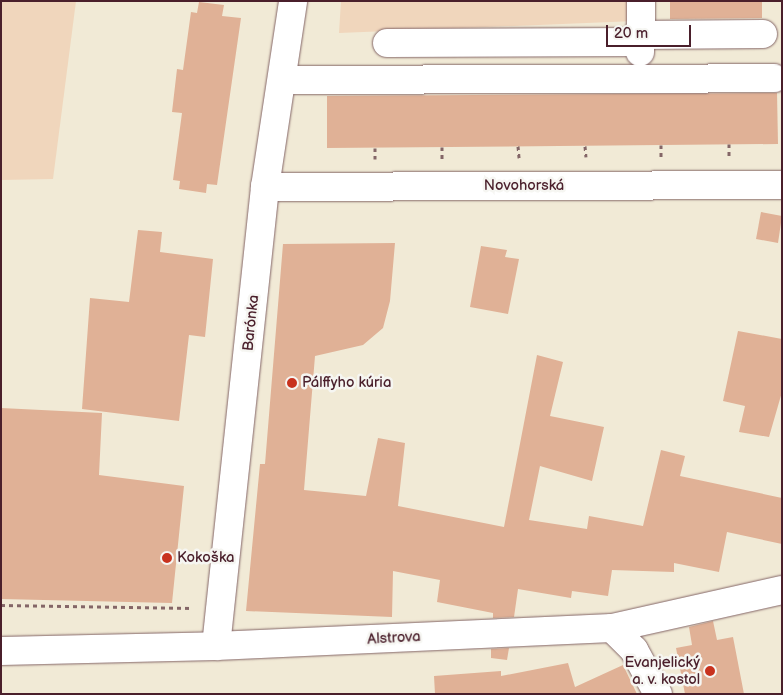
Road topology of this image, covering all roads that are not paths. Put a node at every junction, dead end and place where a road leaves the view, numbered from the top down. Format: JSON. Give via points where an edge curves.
{"nodes":[{"id":1,"x":293,"y":1,"type":"edge"},
{"id":2,"x":641,"y":1,"type":"edge"},
{"id":3,"x":763,"y":34,"type":"dead end"},
{"id":4,"x":641,"y":39,"type":"junction"},
{"id":5,"x":387,"y":43,"type":"dead end"},
{"id":6,"x":774,"y":78,"type":"dead end"},
{"id":7,"x":282,"y":80,"type":"junction"},
{"id":8,"x":640,"y":80,"type":"junction"},
{"id":9,"x":782,"y":186,"type":"edge"},
{"id":10,"x":265,"y":187,"type":"junction"},
{"id":11,"x":782,"y":590,"type":"edge"},
{"id":12,"x":612,"y":628,"type":"junction"},
{"id":13,"x":216,"y":646,"type":"junction"},
{"id":14,"x":1,"y":651,"type":"edge"},
{"id":15,"x":658,"y":694,"type":"edge"}],
"edges":[{"from":1,"to":7,"type":"street","name":"Barónka"},
{"from":2,"to":4,"type":"street"},
{"from":3,"to":4,"type":"street"},
{"from":4,"to":5,"type":"street"},
{"from":4,"to":8,"type":"street"},
{"from":6,"to":8,"type":"street"},
{"from":7,"to":8,"type":"street"},
{"from":7,"to":10,"type":"street","name":"Barónka"},
{"from":9,"to":10,"type":"street","name":"Novohorská"},
{"from":10,"to":13,"type":"street","name":"Barónka"},
{"from":11,"to":12,"type":"street","name":"Alstrova"},
{"from":12,"to":13,"type":"street","name":"Alstrova"},
{"from":12,"to":15,"type":"street","via":[[634,650]]},
{"from":13,"to":14,"type":"street","name":"Alstrova"}]}
